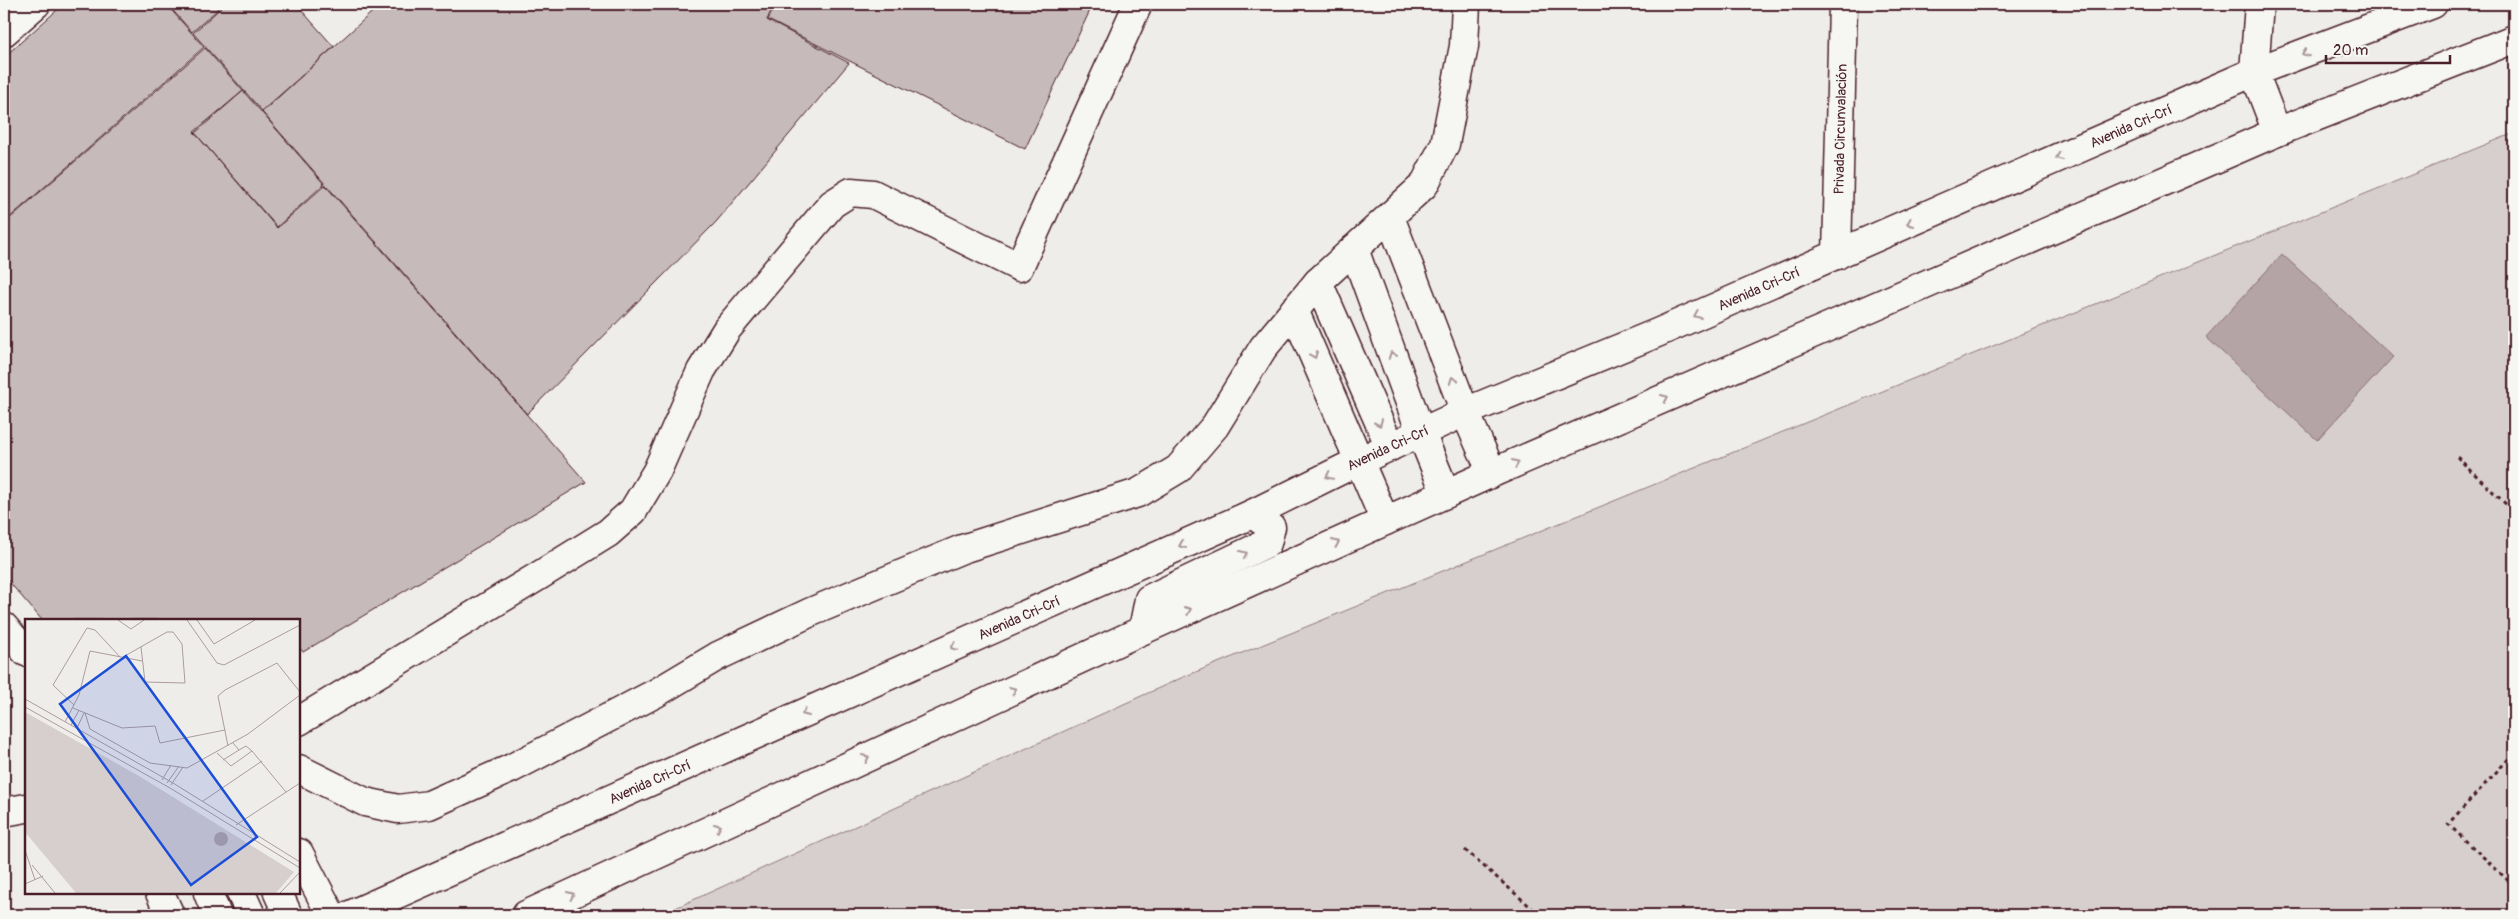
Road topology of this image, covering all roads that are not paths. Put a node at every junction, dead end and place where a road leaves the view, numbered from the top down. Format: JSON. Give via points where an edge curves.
{"nodes":[{"id":1,"x":36,"y":4,"type":"edge"},
{"id":2,"x":1138,"y":4,"type":"edge"},
{"id":3,"x":1466,"y":4,"type":"edge"},
{"id":4,"x":1843,"y":4,"type":"edge"},
{"id":5,"x":2259,"y":4,"type":"edge"},
{"id":6,"x":2433,"y":4,"type":"edge"},
{"id":7,"x":4,"y":32,"type":"edge"},
{"id":8,"x":2514,"y":39,"type":"edge"},
{"id":9,"x":2254,"y":72,"type":"junction"},
{"id":10,"x":2277,"y":132,"type":"junction"},
{"id":11,"x":1390,"y":217,"type":"junction"},
{"id":12,"x":1354,"y":249,"type":"junction"},
{"id":13,"x":1837,"y":255,"type":"junction"},
{"id":14,"x":1318,"y":282,"type":"junction"},
{"id":15,"x":1294,"y":310,"type":"junction"},
{"id":16,"x":1465,"y":412,"type":"junction"},
{"id":17,"x":1421,"y":433,"type":"junction"},
{"id":18,"x":1390,"y":447,"type":"junction"},
{"id":19,"x":1359,"y":461,"type":"junction"},
{"id":20,"x":1492,"y":474,"type":"junction"},
{"id":21,"x":1446,"y":494,"type":"junction"},
{"id":22,"x":1252,"y":514,"type":"junction"},
{"id":23,"x":1384,"y":521,"type":"junction"},
{"id":24,"x":4,"y":628,"type":"edge"},
{"id":25,"x":1143,"y":630,"type":"junction"},
{"id":26,"x":25,"y":651,"type":"edge"},
{"id":27,"x":300,"y":720,"type":"edge"},
{"id":28,"x":300,"y":770,"type":"edge"},
{"id":29,"x":25,"y":808,"type":"edge"},
{"id":30,"x":4,"y":812,"type":"edge"},
{"id":31,"x":300,"y":855,"type":"edge"},
{"id":32,"x":160,"y":894,"type":"edge"},
{"id":33,"x":208,"y":894,"type":"edge"},
{"id":34,"x":241,"y":894,"type":"edge"},
{"id":35,"x":278,"y":894,"type":"edge"},
{"id":36,"x":170,"y":915,"type":"edge"},
{"id":37,"x":217,"y":915,"type":"edge"},
{"id":38,"x":251,"y":915,"type":"edge"},
{"id":39,"x":288,"y":915,"type":"edge"},
{"id":40,"x":331,"y":915,"type":"edge"},
{"id":41,"x":350,"y":915,"type":"edge"},
{"id":42,"x":526,"y":915,"type":"edge"}],
"edges":[{"from":1,"to":7,"type":"main road"},
{"from":2,"to":27,"type":"main road","via":[[1019,267],[873,194],[851,192],[832,204],[727,329],[701,372],[657,471],[632,511],[608,533]]},
{"from":3,"to":11,"type":"main road","via":[[1464,46],[1445,144],[1424,185]]},
{"from":4,"to":13,"type":"main road","name":"Privada Circunvalación"},
{"from":5,"to":9,"type":"main road"},
{"from":6,"to":9,"type":"main road","name":"Avenida Cri-Crí","one_way":true},
{"from":8,"to":10,"type":"main road"},
{"from":9,"to":10,"type":"main road"},
{"from":9,"to":13,"type":"main road","name":"Avenida Cri-Crí","one_way":true},
{"from":20,"to":10,"type":"main road","one_way":true},
{"from":11,"to":12,"type":"main road"},
{"from":16,"to":11,"type":"main road","one_way":true},
{"from":12,"to":14,"type":"main road"},
{"from":17,"to":12,"type":"main road","one_way":true},
{"from":13,"to":16,"type":"main road","name":"Avenida Cri-Crí","one_way":true},
{"from":14,"to":15,"type":"main road"},
{"from":14,"to":18,"type":"main road","one_way":true},
{"from":15,"to":19,"type":"main road","one_way":true},
{"from":15,"to":28,"type":"main road","via":[[1263,348],[1215,426],[1178,469],[1138,493],[962,549],[811,612],[718,656],[656,693],[512,768],[430,805],[398,809],[365,802]]},
{"from":16,"to":17,"type":"main road","name":"Avenida Cri-Crí"},
{"from":16,"to":20,"type":"main road"},
{"from":17,"to":18,"type":"main road","name":"Avenida Cri-Crí"},
{"from":17,"to":21,"type":"main road"},
{"from":18,"to":19,"type":"main road","name":"Avenida Cri-Crí"},
{"from":19,"to":22,"type":"main road","name":"Avenida Cri-Crí","one_way":true},
{"from":19,"to":23,"type":"main road"},
{"from":20,"to":21,"type":"main road"},
{"from":21,"to":23,"type":"main road"},
{"from":25,"to":22,"type":"main road","one_way":true,"via":[[1149,599],[1267,543],[1271,527]]},
{"from":22,"to":41,"type":"main road","name":"Avenida Cri-Crí","one_way":true},
{"from":25,"to":23,"type":"main road","one_way":true},
{"from":24,"to":26,"type":"main road"},
{"from":42,"to":25,"type":"main road","one_way":true},
{"from":29,"to":30,"type":"main road"},
{"from":31,"to":40,"type":"main road"},
{"from":32,"to":36,"type":"main road"},
{"from":33,"to":37,"type":"main road"},
{"from":34,"to":38,"type":"main road"},
{"from":35,"to":39,"type":"main road"}]}
